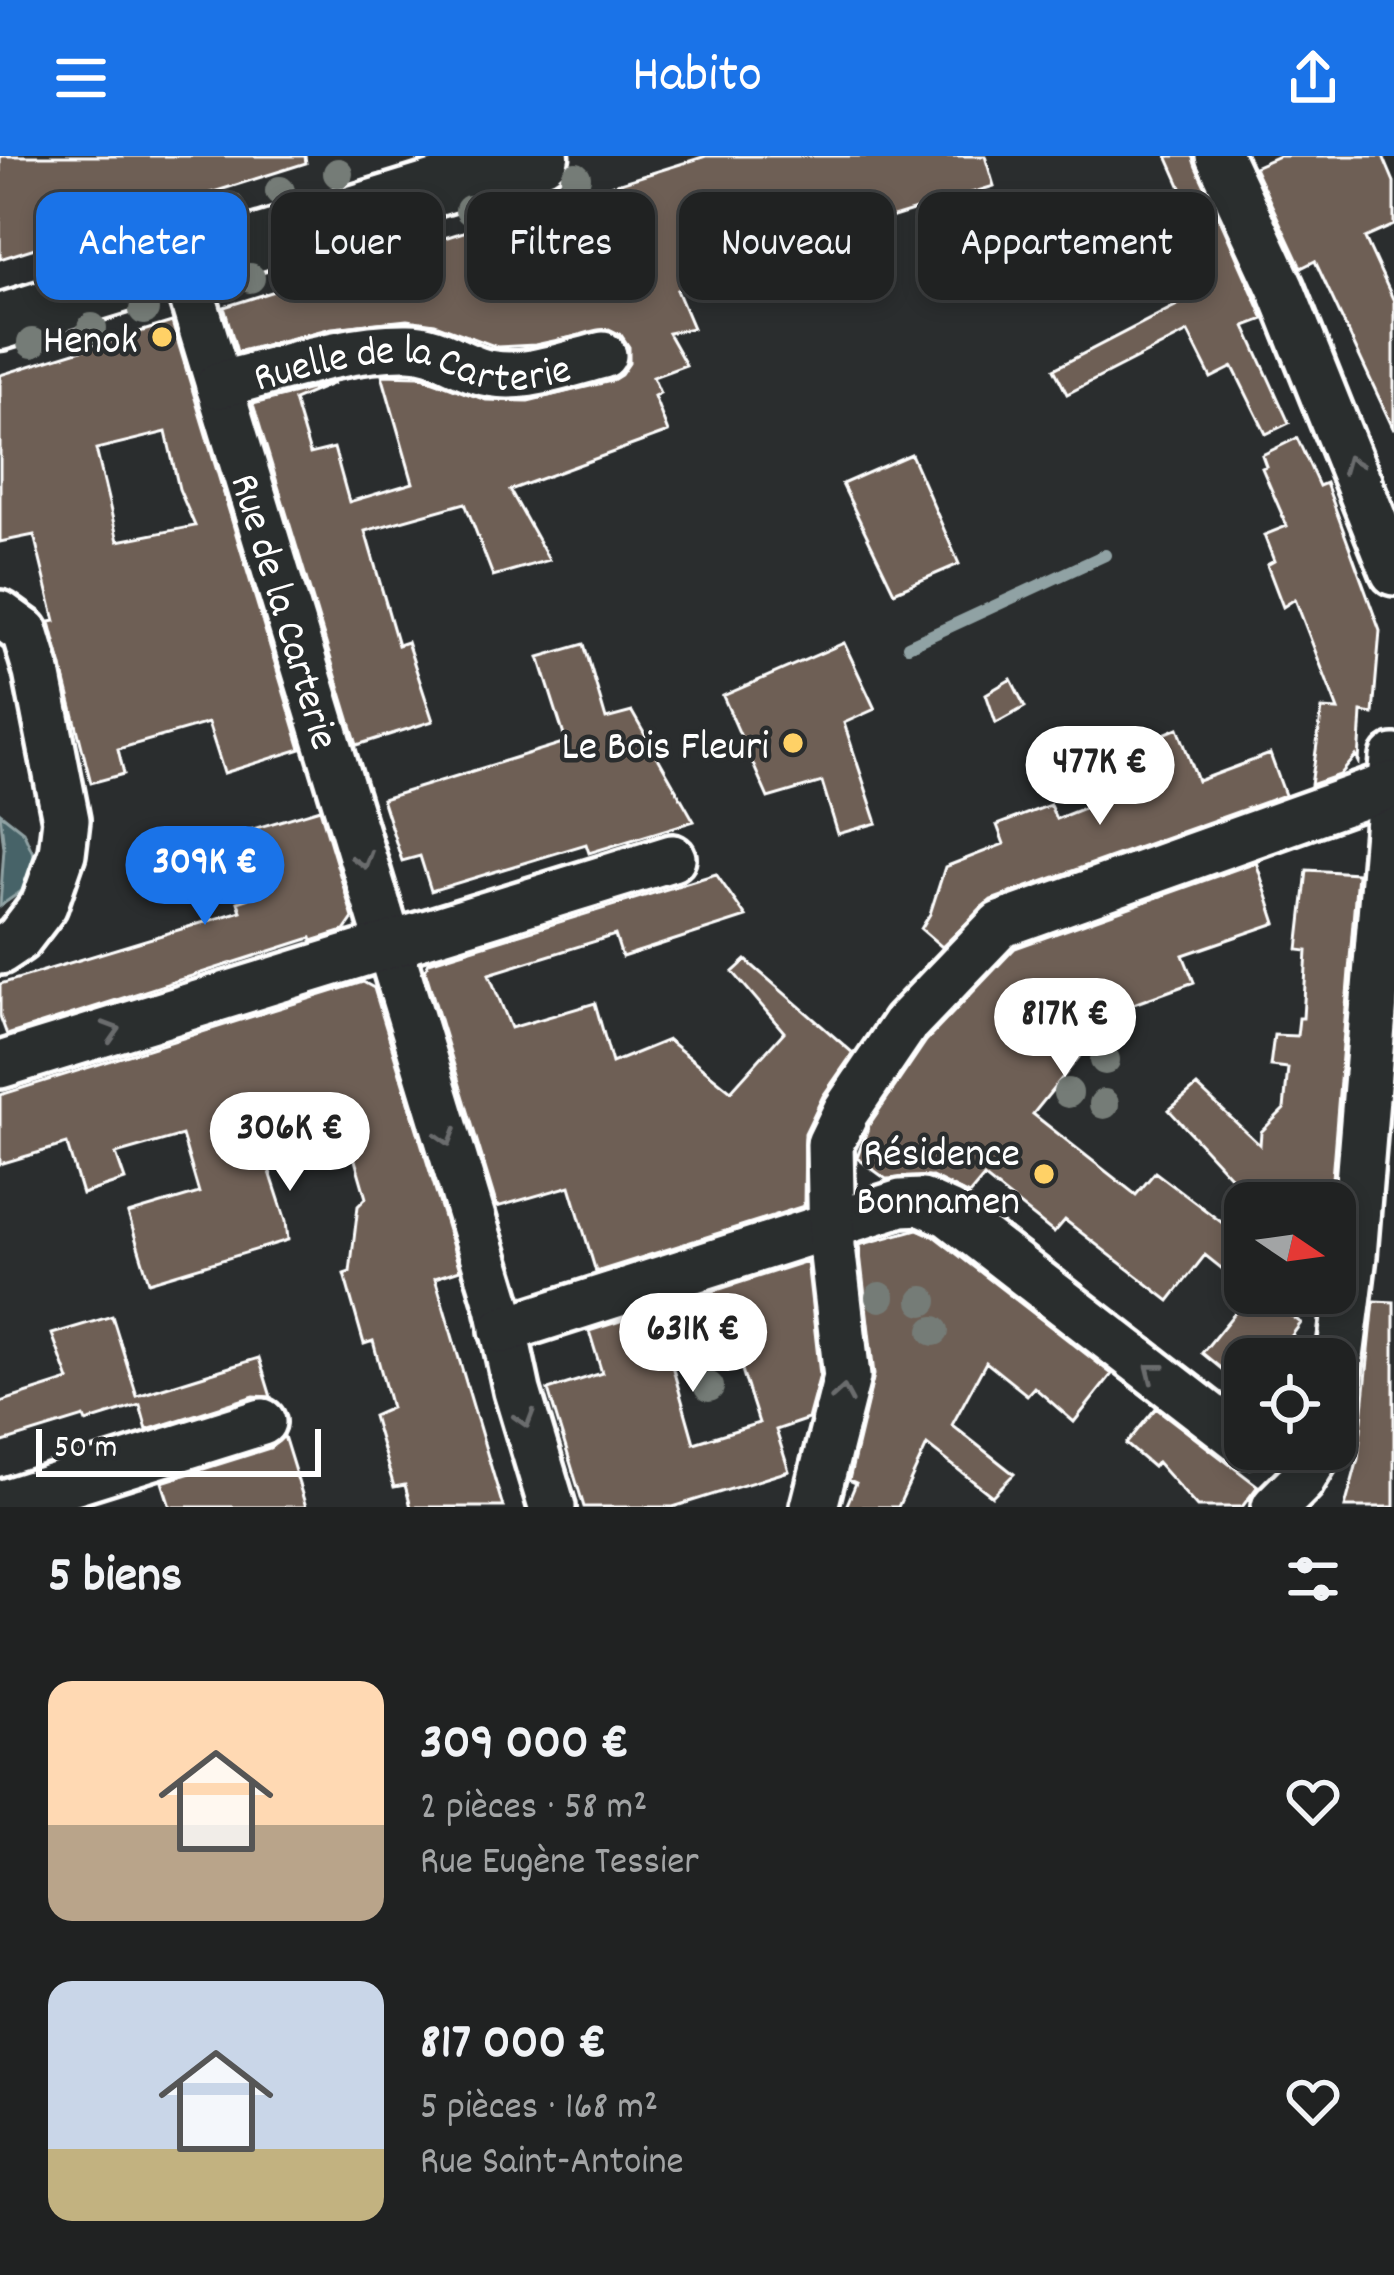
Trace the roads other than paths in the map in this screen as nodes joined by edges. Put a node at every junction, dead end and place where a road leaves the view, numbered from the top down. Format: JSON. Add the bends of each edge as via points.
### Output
{"nodes":[{"id":1,"x":541,"y":156,"type":"edge"},
{"id":2,"x":1220,"y":156,"type":"edge"},
{"id":3,"x":247,"y":246,"type":"edge"},
{"id":4,"x":72,"y":300,"type":"edge"},
{"id":5,"x":193,"y":300,"type":"edge"},
{"id":6,"x":0,"y":322,"type":"edge"},
{"id":7,"x":603,"y":355,"type":"dead end"},
{"id":8,"x":219,"y":385,"type":"junction"},
{"id":9,"x":1394,"y":572,"type":"edge"},
{"id":10,"x":0,"y":614,"type":"edge"},
{"id":11,"x":1393,"y":770,"type":"edge"},
{"id":12,"x":672,"y":858,"type":"dead end"},
{"id":13,"x":388,"y":944,"type":"junction"},
{"id":14,"x":0,"y":950,"type":"edge"},
{"id":15,"x":0,"y":1065,"type":"edge"},
{"id":16,"x":831,"y":1226,"type":"junction"},
{"id":17,"x":503,"y":1330,"type":"junction"},
{"id":18,"x":1342,"y":1338,"type":"edge"},
{"id":19,"x":262,"y":1422,"type":"dead end"},
{"id":20,"x":1224,"y":1427,"type":"edge"},
{"id":21,"x":0,"y":1504,"type":"edge"},
{"id":22,"x":552,"y":1507,"type":"edge"},
{"id":23,"x":814,"y":1507,"type":"edge"}],
"edges":[{"from":1,"to":3,"type":"main road"},
{"from":9,"to":2,"type":"street","one_way":true},
{"from":4,"to":6,"type":"main road"},
{"from":5,"to":8,"type":"street","name":"Rue de la Carterie"},
{"from":7,"to":8,"type":"street","name":"Ruelle de la Carterie","via":[[496,375],[405,346]]},
{"from":8,"to":13,"type":"street","name":"Rue de la Carterie","one_way":true},
{"from":10,"to":14,"type":"street","via":[[25,632],[66,820],[44,905]]},
{"from":11,"to":16,"type":"street","via":[[1000,925],[905,1024],[846,1111],[830,1144]]},
{"from":11,"to":18,"type":"street"},
{"from":12,"to":13,"type":"street"},
{"from":15,"to":13,"type":"street","one_way":true},
{"from":13,"to":17,"type":"street","name":"Rue de la Carterie","one_way":true},
{"from":16,"to":17,"type":"street"},
{"from":20,"to":16,"type":"street","one_way":true,"via":[[937,1207],[905,1202]]},
{"from":23,"to":16,"type":"street","one_way":true,"via":[[847,1377]]},
{"from":17,"to":22,"type":"street","name":"Rue de la Carterie","one_way":true},
{"from":19,"to":21,"type":"street"}]}
